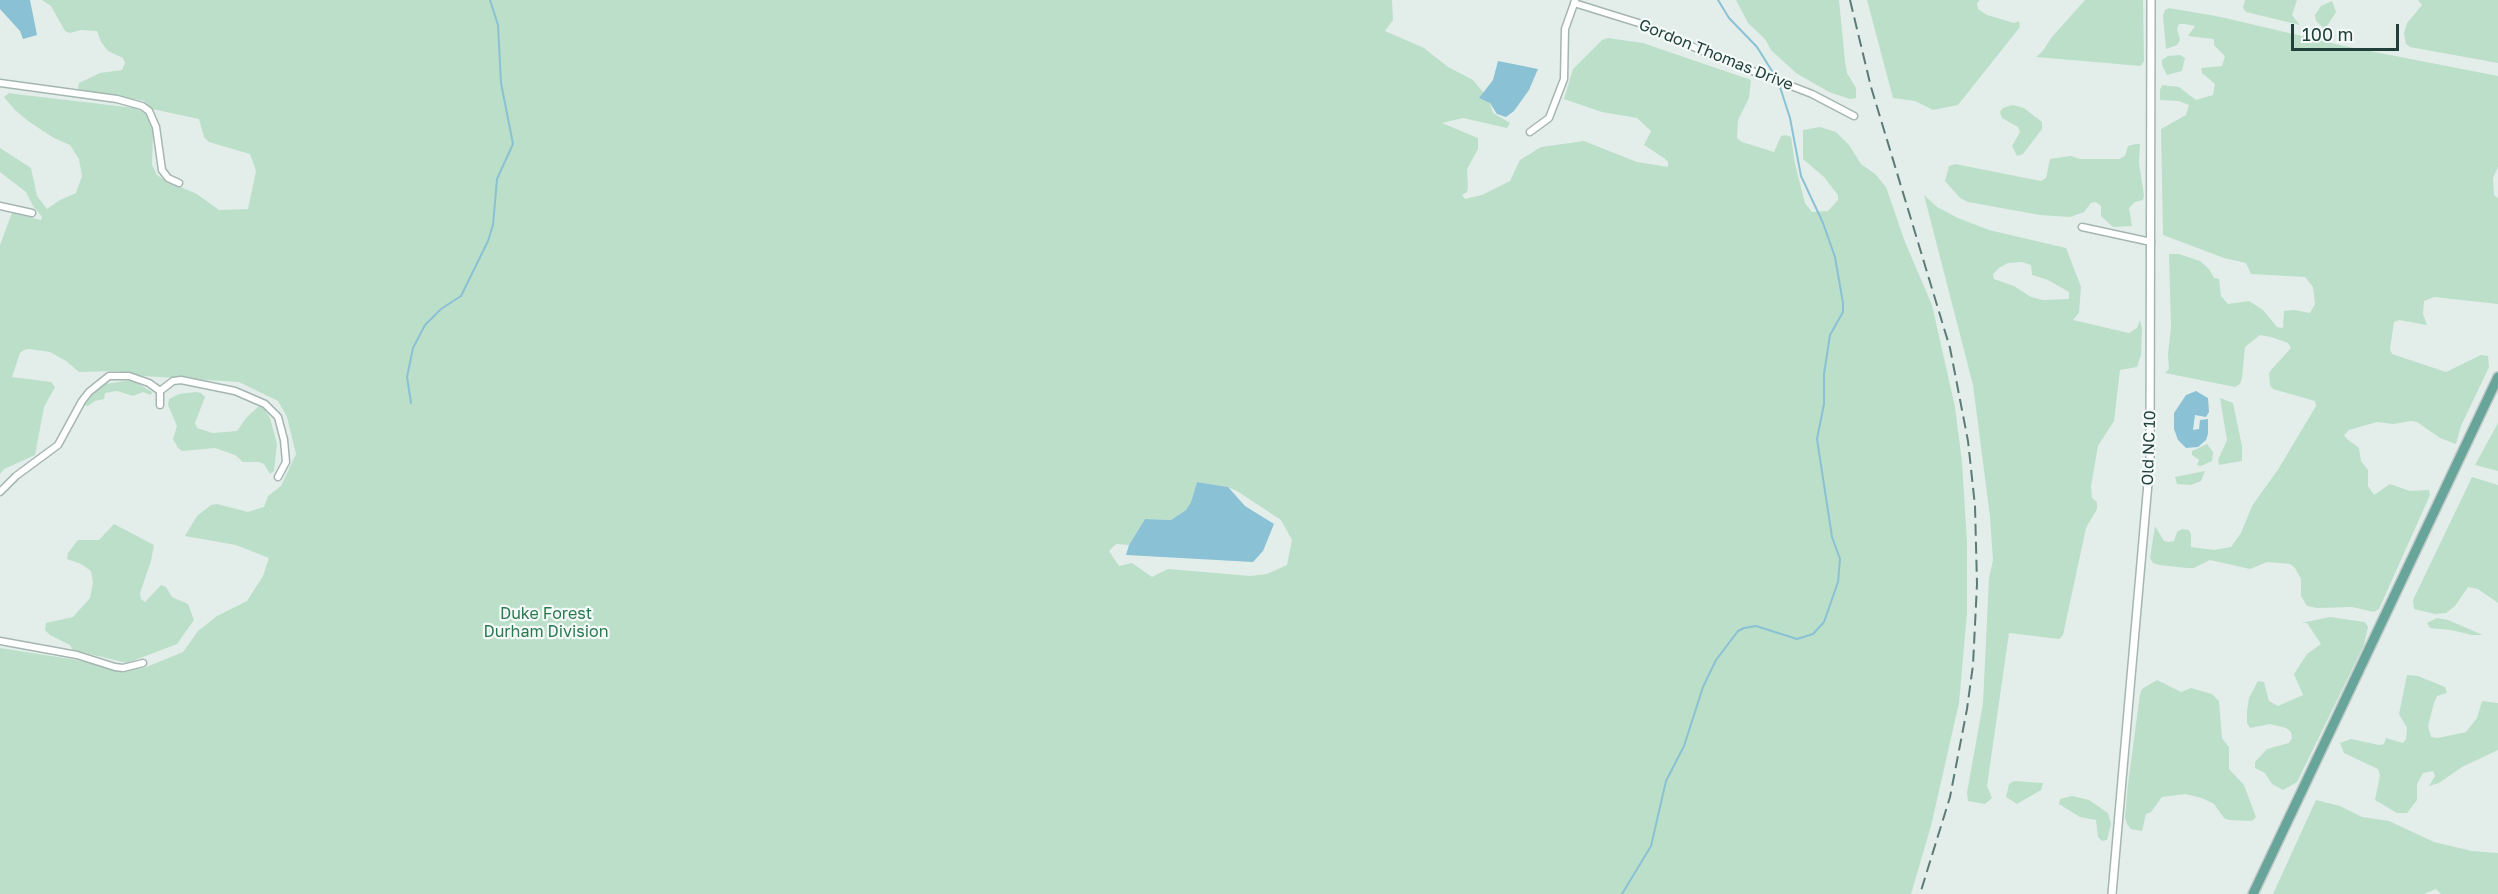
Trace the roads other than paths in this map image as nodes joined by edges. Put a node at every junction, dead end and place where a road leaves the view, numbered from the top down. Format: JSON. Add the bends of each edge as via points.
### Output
{"nodes":[{"id":1,"x":2151,"y":0,"type":"edge"},
{"id":2,"x":1574,"y":2,"type":"edge"},
{"id":3,"x":0,"y":83,"type":"edge"},
{"id":4,"x":1854,"y":116,"type":"dead end"},
{"id":5,"x":1530,"y":132,"type":"dead end"},
{"id":6,"x":179,"y":183,"type":"dead end"},
{"id":7,"x":0,"y":206,"type":"edge"},
{"id":8,"x":32,"y":213,"type":"dead end"},
{"id":9,"x":2082,"y":227,"type":"dead end"},
{"id":10,"x":2151,"y":242,"type":"junction"},
{"id":11,"x":2498,"y":377,"type":"edge"},
{"id":12,"x":160,"y":391,"type":"junction"},
{"id":13,"x":160,"y":405,"type":"dead end"},
{"id":14,"x":278,"y":477,"type":"dead end"},
{"id":15,"x":0,"y":492,"type":"edge"},
{"id":16,"x":0,"y":641,"type":"edge"},
{"id":17,"x":144,"y":663,"type":"dead end"},
{"id":18,"x":2112,"y":894,"type":"edge"},
{"id":19,"x":2253,"y":894,"type":"edge"}],
"edges":[{"from":1,"to":10,"type":"street","name":"Old NC 10"},
{"from":2,"to":4,"type":"street","name":"Gordon Thomas Drive","via":[[1645,25],[1812,93]]},
{"from":2,"to":5,"type":"street","via":[[1565,29],[1564,79],[1550,118]]},
{"from":3,"to":6,"type":"street","via":[[125,100],[142,106],[149,111],[156,127],[162,170]]},
{"from":7,"to":8,"type":"street"},
{"from":9,"to":10,"type":"street"},
{"from":10,"to":18,"type":"street","name":"Old NC 10","via":[[2150,460]]},
{"from":11,"to":19,"type":"main road"},
{"from":12,"to":13,"type":"street"},
{"from":12,"to":14,"type":"street","via":[[173,381],[182,380],[235,391],[265,404],[278,417],[284,440],[286,462]]},
{"from":12,"to":15,"type":"street","via":[[129,376],[110,376],[82,401],[58,445]]},
{"from":16,"to":17,"type":"street","via":[[77,655],[116,667]]}]}
